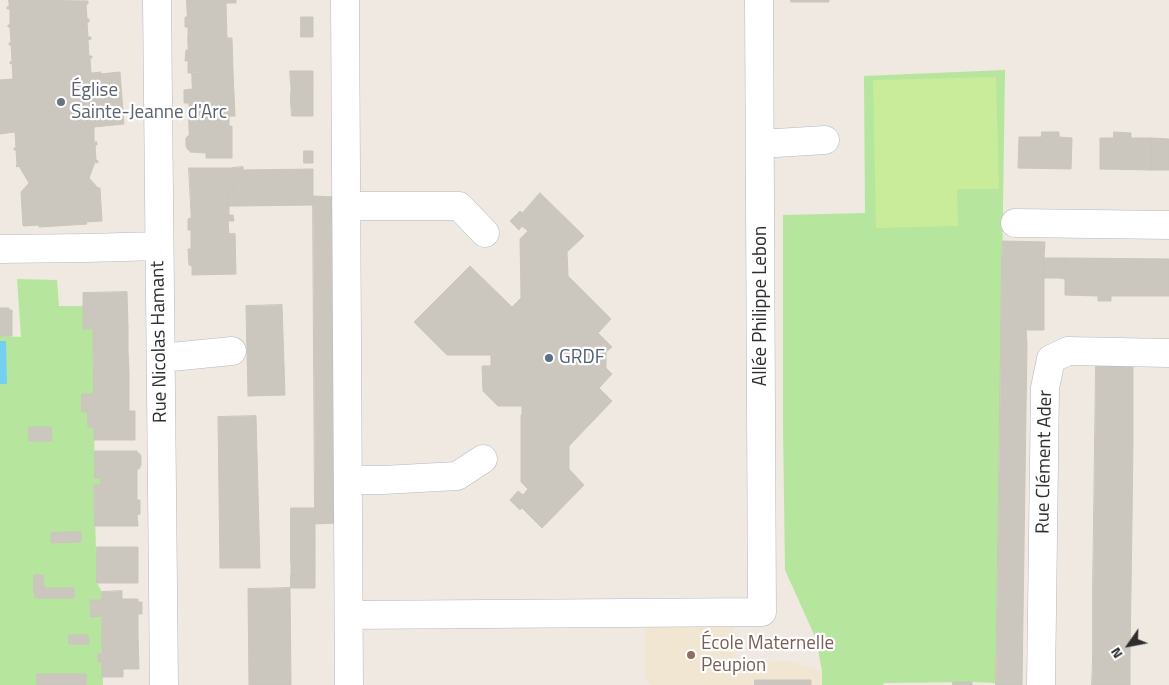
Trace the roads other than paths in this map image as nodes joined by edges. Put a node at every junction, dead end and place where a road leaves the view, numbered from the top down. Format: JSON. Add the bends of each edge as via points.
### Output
{"nodes":[{"id":1,"x":157,"y":0,"type":"edge"},
{"id":2,"x":345,"y":0,"type":"edge"},
{"id":3,"x":759,"y":0,"type":"edge"},
{"id":4,"x":825,"y":140,"type":"dead end"},
{"id":5,"x":760,"y":144,"type":"junction"},
{"id":6,"x":346,"y":206,"type":"junction"},
{"id":7,"x":1015,"y":223,"type":"dead end"},
{"id":8,"x":1169,"y":225,"type":"edge"},
{"id":9,"x":486,"y":233,"type":"dead end"},
{"id":10,"x":159,"y":246,"type":"junction"},
{"id":11,"x":0,"y":249,"type":"edge"},
{"id":12,"x":232,"y":351,"type":"dead end"},
{"id":13,"x":1169,"y":353,"type":"edge"},
{"id":14,"x":161,"y":358,"type":"junction"},
{"id":15,"x":483,"y":459,"type":"dead end"},
{"id":16,"x":348,"y":480,"type":"junction"},
{"id":17,"x":349,"y":615,"type":"junction"},
{"id":18,"x":164,"y":685,"type":"edge"},
{"id":19,"x":349,"y":685,"type":"edge"},
{"id":20,"x":1041,"y":685,"type":"edge"}],
"edges":[{"from":1,"to":10,"type":"street","name":"Rue Nicolas Hamant"},
{"from":2,"to":6,"type":"street"},
{"from":3,"to":5,"type":"street","name":"Allée Philippe Lebon"},
{"from":4,"to":5,"type":"street"},
{"from":5,"to":17,"type":"street","name":"Allée Philippe Lebon","via":[[762,612]]},
{"from":6,"to":9,"type":"street","via":[[460,206]]},
{"from":6,"to":16,"type":"street"},
{"from":7,"to":8,"type":"street"},
{"from":10,"to":11,"type":"street"},
{"from":10,"to":14,"type":"street","name":"Rue Nicolas Hamant"},
{"from":12,"to":14,"type":"street"},
{"from":13,"to":20,"type":"street","name":"Rue Clément Ader","via":[[1068,351],[1051,360],[1045,388]]},
{"from":14,"to":18,"type":"street","name":"Rue Nicolas Hamant"},
{"from":15,"to":16,"type":"street","via":[[457,476]]},
{"from":16,"to":17,"type":"street"},
{"from":17,"to":19,"type":"street"}]}
